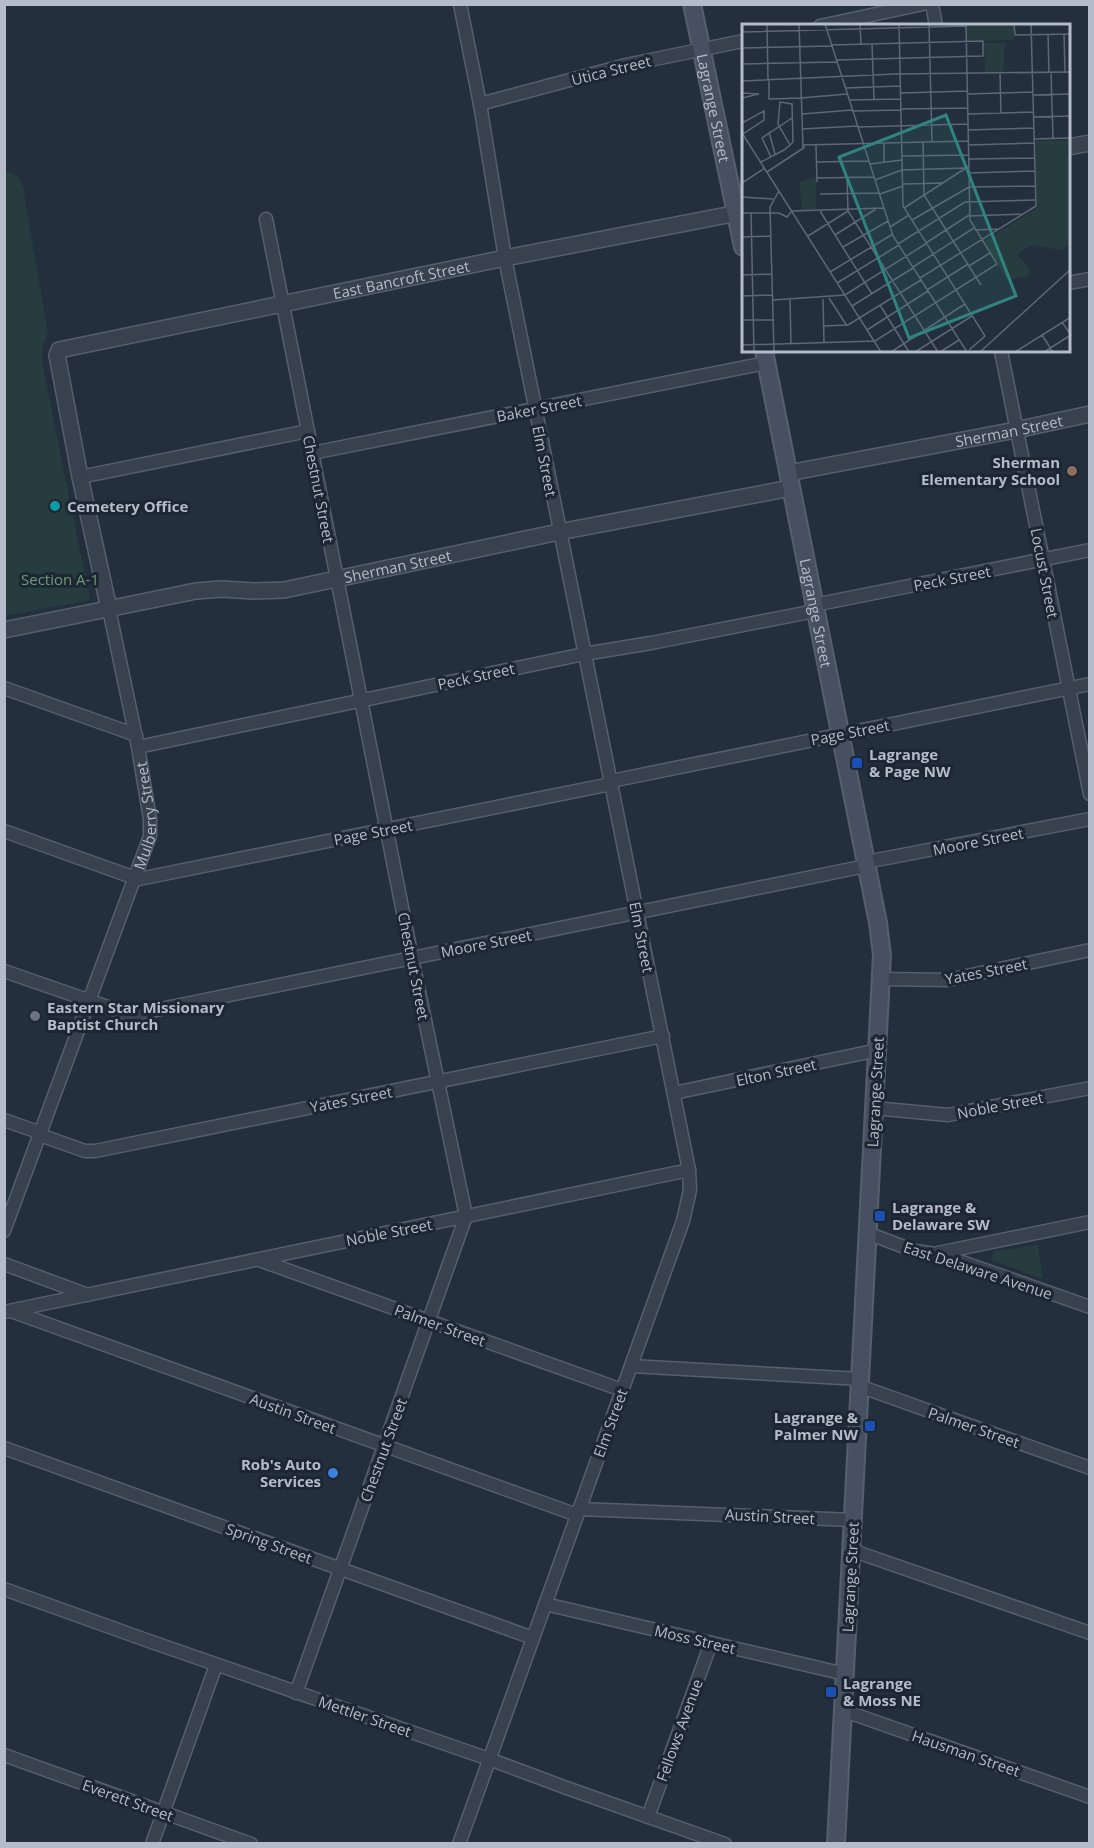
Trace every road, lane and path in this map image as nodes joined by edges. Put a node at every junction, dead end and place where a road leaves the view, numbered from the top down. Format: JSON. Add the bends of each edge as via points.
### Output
{"nodes":[{"id":1,"x":460,"y":4,"type":"edge"},
{"id":2,"x":692,"y":4,"type":"edge"},
{"id":3,"x":923,"y":4,"type":"edge"},
{"id":4,"x":932,"y":4,"type":"edge"},
{"id":5,"x":829,"y":24,"type":"edge"},
{"id":6,"x":936,"y":24,"type":"edge"},
{"id":7,"x":742,"y":41,"type":"edge"},
{"id":8,"x":702,"y":49,"type":"junction"},
{"id":9,"x":480,"y":104,"type":"junction"},
{"id":10,"x":1089,"y":143,"type":"edge"},
{"id":11,"x":1070,"y":147,"type":"edge"},
{"id":12,"x":740,"y":213,"type":"edge"},
{"id":13,"x":266,"y":219,"type":"dead end"},
{"id":14,"x":742,"y":236,"type":"edge"},
{"id":15,"x":505,"y":258,"type":"junction"},
{"id":16,"x":1089,"y":279,"type":"edge"},
{"id":17,"x":1070,"y":283,"type":"edge"},
{"id":18,"x":282,"y":305,"type":"junction"},
{"id":19,"x":59,"y":350,"type":"joint"},
{"id":20,"x":1001,"y":352,"type":"edge"},
{"id":21,"x":765,"y":357,"type":"edge"},
{"id":22,"x":535,"y":408,"type":"junction"},
{"id":23,"x":1089,"y":414,"type":"edge"},
{"id":24,"x":1016,"y":430,"type":"junction"},
{"id":25,"x":308,"y":431,"type":"junction"},
{"id":26,"x":312,"y":453,"type":"junction"},
{"id":27,"x":80,"y":477,"type":"junction"},
{"id":28,"x":790,"y":480,"type":"junction"},
{"id":29,"x":559,"y":532,"type":"junction"},
{"id":30,"x":1089,"y":550,"type":"edge"},
{"id":31,"x":1042,"y":560,"type":"junction"},
{"id":32,"x":337,"y":580,"type":"junction"},
{"id":33,"x":815,"y":608,"type":"junction"},
{"id":34,"x":109,"y":609,"type":"junction"},
{"id":35,"x":4,"y":630,"type":"edge"},
{"id":36,"x":584,"y":654,"type":"junction"},
{"id":37,"x":1089,"y":684,"type":"edge"},
{"id":38,"x":4,"y":688,"type":"edge"},
{"id":39,"x":1068,"y":688,"type":"junction"},
{"id":40,"x":362,"y":700,"type":"junction"},
{"id":41,"x":840,"y":734,"type":"junction"},
{"id":42,"x":137,"y":741,"type":"junction"},
{"id":43,"x":611,"y":783,"type":"junction"},
{"id":44,"x":1089,"y":794,"type":"edge"},
{"id":45,"x":1089,"y":819,"type":"edge"},
{"id":46,"x":387,"y":829,"type":"junction"},
{"id":47,"x":4,"y":831,"type":"edge"},
{"id":48,"x":866,"y":864,"type":"junction"},
{"id":49,"x":135,"y":879,"type":"junction"},
{"id":50,"x":638,"y":912,"type":"junction"},
{"id":51,"x":1089,"y":950,"type":"edge"},
{"id":52,"x":412,"y":958,"type":"junction"},
{"id":53,"x":4,"y":970,"type":"edge"},
{"id":54,"x":881,"y":979,"type":"junction"},
{"id":55,"x":90,"y":1001,"type":"junction"},
{"id":56,"x":663,"y":1036,"type":"junction"},
{"id":57,"x":878,"y":1050,"type":"junction"},
{"id":58,"x":438,"y":1082,"type":"junction"},
{"id":59,"x":1089,"y":1088,"type":"edge"},
{"id":60,"x":674,"y":1093,"type":"junction"},
{"id":61,"x":874,"y":1108,"type":"junction"},
{"id":62,"x":4,"y":1120,"type":"edge"},
{"id":63,"x":41,"y":1134,"type":"junction"},
{"id":64,"x":689,"y":1170,"type":"junction"},
{"id":65,"x":466,"y":1216,"type":"junction"},
{"id":66,"x":1089,"y":1222,"type":"edge"},
{"id":67,"x":4,"y":1231,"type":"edge"},
{"id":68,"x":867,"y":1233,"type":"junction"},
{"id":69,"x":934,"y":1253,"type":"junction"},
{"id":70,"x":257,"y":1259,"type":"junction"},
{"id":71,"x":4,"y":1264,"type":"edge"},
{"id":72,"x":88,"y":1295,"type":"junction"},
{"id":73,"x":1089,"y":1307,"type":"edge"},
{"id":74,"x":7,"y":1311,"type":"edge"},
{"id":75,"x":430,"y":1321,"type":"junction"},
{"id":76,"x":631,"y":1366,"type":"junction"},
{"id":77,"x":860,"y":1383,"type":"junction"},
{"id":78,"x":622,"y":1390,"type":"junction"},
{"id":79,"x":385,"y":1446,"type":"junction"},
{"id":80,"x":4,"y":1448,"type":"edge"},
{"id":81,"x":1089,"y":1468,"type":"edge"},
{"id":82,"x":578,"y":1512,"type":"junction"},
{"id":83,"x":853,"y":1520,"type":"junction"},
{"id":84,"x":851,"y":1550,"type":"junction"},
{"id":85,"x":341,"y":1569,"type":"junction"},
{"id":86,"x":4,"y":1588,"type":"edge"},
{"id":87,"x":545,"y":1604,"type":"junction"},
{"id":88,"x":1089,"y":1634,"type":"edge"},
{"id":89,"x":533,"y":1638,"type":"junction"},
{"id":90,"x":711,"y":1643,"type":"junction"},
{"id":91,"x":216,"y":1665,"type":"junction"},
{"id":92,"x":845,"y":1674,"type":"junction"},
{"id":93,"x":296,"y":1693,"type":"junction"},
{"id":94,"x":842,"y":1710,"type":"junction"},
{"id":95,"x":4,"y":1755,"type":"edge"},
{"id":96,"x":489,"y":1759,"type":"junction"},
{"id":97,"x":1089,"y":1797,"type":"edge"},
{"id":98,"x":164,"y":1812,"type":"junction"},
{"id":99,"x":648,"y":1816,"type":"junction"},
{"id":100,"x":152,"y":1844,"type":"edge"},
{"id":101,"x":251,"y":1844,"type":"edge"},
{"id":102,"x":459,"y":1844,"type":"edge"},
{"id":103,"x":725,"y":1844,"type":"edge"},
{"id":104,"x":836,"y":1844,"type":"edge"}],
"edges":[{"from":1,"to":9,"type":"street","name":"Elm Street"},
{"from":2,"to":8,"type":"main road","name":"Lagrange Street"},
{"from":3,"to":5,"type":"street"},
{"from":4,"to":6,"type":"street"},
{"from":7,"to":8,"type":"street","name":"Utica Street"},
{"from":8,"to":9,"type":"street","name":"Utica Street"},
{"from":8,"to":12,"type":"main road","name":"Lagrange Street"},
{"from":9,"to":15,"type":"street","name":"Elm Street"},
{"from":10,"to":11,"type":"street"},
{"from":12,"to":14,"type":"main road","name":"Lagrange Street"},
{"from":12,"to":15,"type":"street","name":"East Bancroft Street"},
{"from":13,"to":18,"type":"street","name":"Chestnut Street"},
{"from":15,"to":18,"type":"street","name":"East Bancroft Street"},
{"from":15,"to":22,"type":"street","name":"Elm Street"},
{"from":16,"to":17,"type":"street"},
{"from":18,"to":19,"type":"street","name":"East Bancroft Street"},
{"from":18,"to":25,"type":"street","name":"Chestnut Street"},
{"from":19,"to":27,"type":"street","name":"Mulberry Street"},
{"from":20,"to":24,"type":"street","name":"Locust Street"},
{"from":21,"to":22,"type":"street","name":"Baker Street"},
{"from":21,"to":28,"type":"main road","name":"Lagrange Street"},
{"from":22,"to":26,"type":"street","name":"Baker Street"},
{"from":22,"to":29,"type":"street","name":"Elm Street"},
{"from":23,"to":24,"type":"street","name":"Sherman Street"},
{"from":24,"to":28,"type":"street","name":"Sherman Street"},
{"from":24,"to":31,"type":"street","name":"Locust Street"},
{"from":25,"to":26,"type":"street","name":"Chestnut Street"},
{"from":25,"to":27,"type":"street"},
{"from":26,"to":32,"type":"street","name":"Chestnut Street"},
{"from":27,"to":34,"type":"street","name":"Mulberry Street"},
{"from":28,"to":29,"type":"street","name":"Sherman Street"},
{"from":28,"to":33,"type":"main road","name":"Lagrange Street"},
{"from":29,"to":32,"type":"street","name":"Sherman Street"},
{"from":29,"to":36,"type":"street","name":"Elm Street"},
{"from":30,"to":31,"type":"street","name":"Peck Street"},
{"from":31,"to":33,"type":"street","name":"Peck Street"},
{"from":31,"to":39,"type":"street","name":"Locust Street"},
{"from":32,"to":34,"type":"street","name":"Sherman Street","via":[[284,590],[196,591]]},
{"from":32,"to":40,"type":"street","name":"Chestnut Street"},
{"from":33,"to":36,"type":"street","name":"Peck Street"},
{"from":33,"to":41,"type":"main road","name":"Lagrange Street"},
{"from":34,"to":35,"type":"street","name":"Sherman Street"},
{"from":34,"to":42,"type":"street","name":"Mulberry Street"},
{"from":36,"to":40,"type":"street","name":"Peck Street"},
{"from":36,"to":43,"type":"street","name":"Elm Street"},
{"from":37,"to":39,"type":"street","name":"Page Street"},
{"from":38,"to":42,"type":"street"},
{"from":39,"to":41,"type":"street","name":"Page Street"},
{"from":39,"to":44,"type":"street","name":"Locust Street"},
{"from":40,"to":42,"type":"street","name":"Peck Street"},
{"from":40,"to":46,"type":"street","name":"Chestnut Street"},
{"from":41,"to":43,"type":"street","name":"Page Street"},
{"from":41,"to":48,"type":"main road","name":"Lagrange Street"},
{"from":42,"to":49,"type":"street","name":"Mulberry Street","via":[[151,826]]},
{"from":43,"to":46,"type":"street","name":"Page Street"},
{"from":43,"to":50,"type":"street","name":"Elm Street"},
{"from":45,"to":48,"type":"street","name":"Moore Street"},
{"from":46,"to":49,"type":"street","name":"Page Street"},
{"from":46,"to":52,"type":"street","name":"Chestnut Street"},
{"from":47,"to":49,"type":"street"},
{"from":48,"to":50,"type":"street","name":"Moore Street"},
{"from":48,"to":54,"type":"main road","name":"Lagrange Street","via":[[880,933]]},
{"from":49,"to":55,"type":"street","name":"Mulberry Street"},
{"from":50,"to":52,"type":"street","name":"Moore Street"},
{"from":50,"to":56,"type":"street","name":"Elm Street"},
{"from":51,"to":54,"type":"street","name":"Yates Street","via":[[948,980]]},
{"from":52,"to":55,"type":"street","name":"Moore Street","via":[[131,1015]]},
{"from":52,"to":58,"type":"street","name":"Chestnut Street"},
{"from":53,"to":55,"type":"street","name":"Moore Street"},
{"from":54,"to":57,"type":"main road","name":"Lagrange Street"},
{"from":55,"to":63,"type":"street","name":"Mulberry Street"},
{"from":56,"to":58,"type":"street","name":"Yates Street"},
{"from":56,"to":60,"type":"street","name":"Elm Street"},
{"from":57,"to":60,"type":"street","name":"Elton Street"},
{"from":57,"to":61,"type":"main road","name":"Lagrange Street"},
{"from":58,"to":63,"type":"street","name":"Yates Street","via":[[95,1151],[85,1151]]},
{"from":58,"to":65,"type":"street","name":"Chestnut Street"},
{"from":59,"to":61,"type":"street","name":"Noble Street","via":[[948,1115]]},
{"from":60,"to":64,"type":"street","name":"Elm Street"},
{"from":61,"to":68,"type":"main road","name":"Lagrange Street"},
{"from":62,"to":63,"type":"street","name":"Yates Street"},
{"from":63,"to":67,"type":"street","name":"Mulberry Street"},
{"from":64,"to":65,"type":"street","name":"Noble Street"},
{"from":64,"to":76,"type":"street","name":"Elm Street","via":[[690,1190],[683,1221]]},
{"from":65,"to":70,"type":"street","name":"Noble Street"},
{"from":65,"to":75,"type":"street","name":"Chestnut Street"},
{"from":66,"to":69,"type":"street"},
{"from":68,"to":69,"type":"street","name":"East Delaware Avenue","via":[[915,1251]]},
{"from":68,"to":77,"type":"main road","name":"Lagrange Street"},
{"from":69,"to":73,"type":"street","name":"East Delaware Avenue"},
{"from":70,"to":72,"type":"street","name":"Noble Street"},
{"from":70,"to":75,"type":"street","name":"Palmer Street"},
{"from":71,"to":72,"type":"street"},
{"from":72,"to":74,"type":"street","name":"Noble Street"},
{"from":74,"to":79,"type":"street","name":"Austin Street"},
{"from":75,"to":78,"type":"street","name":"Palmer Street"},
{"from":75,"to":79,"type":"street","name":"Chestnut Street"},
{"from":76,"to":77,"type":"street","name":"Palmer Street"},
{"from":76,"to":78,"type":"street","name":"Elm Street"},
{"from":77,"to":81,"type":"street","name":"Palmer Street"},
{"from":77,"to":83,"type":"main road","name":"Lagrange Street"},
{"from":78,"to":82,"type":"street","name":"Elm Street"},
{"from":79,"to":82,"type":"street","name":"Austin Street"},
{"from":79,"to":85,"type":"street","name":"Chestnut Street"},
{"from":80,"to":85,"type":"street","name":"Spring Street"},
{"from":82,"to":83,"type":"street","name":"Austin Street"},
{"from":82,"to":87,"type":"street","name":"Elm Street"},
{"from":83,"to":84,"type":"main road","name":"Lagrange Street"},
{"from":84,"to":88,"type":"street"},
{"from":84,"to":92,"type":"main road","name":"Lagrange Street"},
{"from":85,"to":89,"type":"street","name":"Spring Street"},
{"from":85,"to":93,"type":"street","name":"Chestnut Street"},
{"from":86,"to":91,"type":"street","name":"Mettler Street"},
{"from":87,"to":89,"type":"street","name":"Elm Street"},
{"from":87,"to":90,"type":"street","name":"Moss Street"},
{"from":89,"to":96,"type":"street","name":"Elm Street"},
{"from":90,"to":92,"type":"street","name":"Moss Street"},
{"from":90,"to":99,"type":"street","name":"Fellows Avenue"},
{"from":91,"to":93,"type":"street","name":"Mettler Street"},
{"from":91,"to":98,"type":"street"},
{"from":92,"to":94,"type":"main road","name":"Lagrange Street"},
{"from":93,"to":96,"type":"street","name":"Mettler Street"},
{"from":94,"to":97,"type":"street","name":"Hausman Street"},
{"from":94,"to":104,"type":"main road","name":"Lagrange Street"},
{"from":95,"to":98,"type":"street","name":"Everett Street"},
{"from":96,"to":99,"type":"street","name":"Mettler Street"},
{"from":96,"to":102,"type":"street","name":"Elm Street"},
{"from":98,"to":100,"type":"street"},
{"from":98,"to":101,"type":"street","name":"Everett Street"},
{"from":99,"to":103,"type":"street","name":"Mettler Street"}]}
